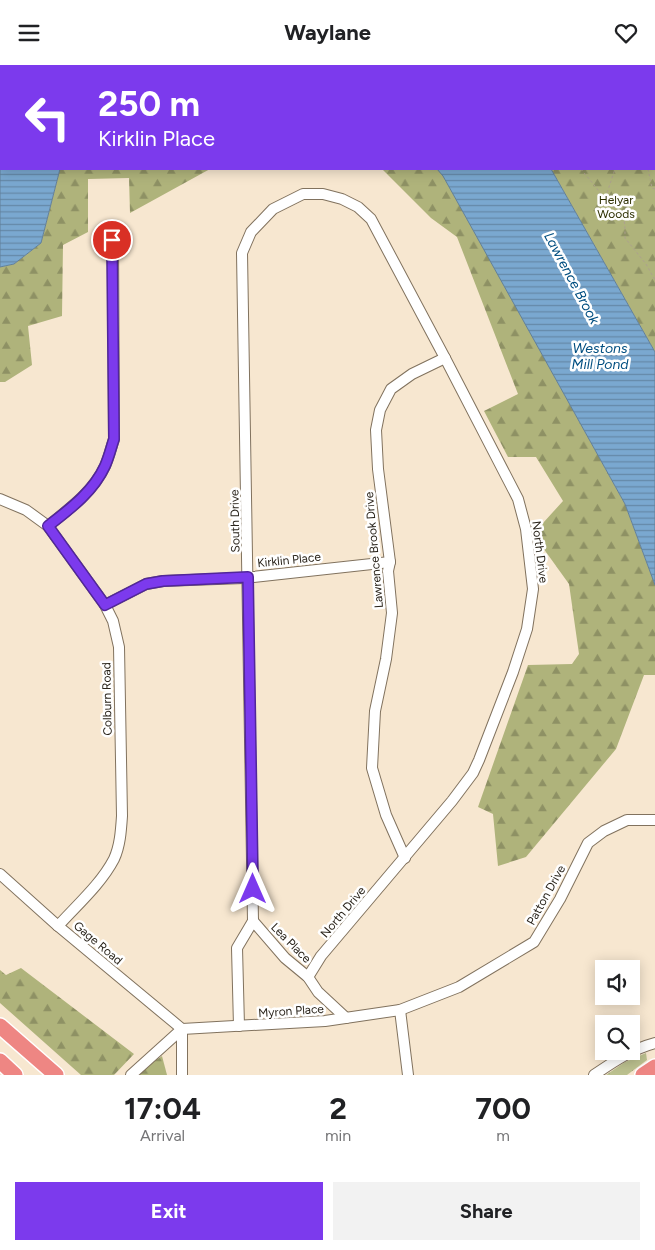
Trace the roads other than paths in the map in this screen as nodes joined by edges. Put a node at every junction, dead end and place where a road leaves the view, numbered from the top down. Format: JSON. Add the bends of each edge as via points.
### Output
{"nodes":[{"id":1,"x":290,"y":201,"type":"joint"},
{"id":2,"x":112,"y":240,"type":"dead end"},
{"id":3,"x":446,"y":357,"type":"junction"},
{"id":4,"x":0,"y":499,"type":"edge"},
{"id":5,"x":48,"y":526,"type":"junction"},
{"id":6,"x":390,"y":561,"type":"junction"},
{"id":7,"x":248,"y":577,"type":"junction"},
{"id":8,"x":105,"y":605,"type":"junction"},
{"id":9,"x":655,"y":820,"type":"edge"},
{"id":10,"x":405,"y":858,"type":"junction"},
{"id":11,"x":0,"y":874,"type":"edge"},
{"id":12,"x":253,"y":921,"type":"junction"},
{"id":13,"x":58,"y":926,"type":"junction"},
{"id":14,"x":308,"y":977,"type":"junction"},
{"id":15,"x":400,"y":1010,"type":"junction"},
{"id":16,"x":346,"y":1018,"type":"junction"},
{"id":17,"x":0,"y":1026,"type":"edge"},
{"id":18,"x":239,"y":1027,"type":"junction"},
{"id":19,"x":182,"y":1029,"type":"junction"},
{"id":20,"x":655,"y":1043,"type":"edge"},
{"id":21,"x":0,"y":1061,"type":"edge"},
{"id":22,"x":655,"y":1067,"type":"edge"},
{"id":23,"x":15,"y":1075,"type":"edge"},
{"id":24,"x":56,"y":1075,"type":"edge"},
{"id":25,"x":131,"y":1075,"type":"edge"},
{"id":26,"x":182,"y":1075,"type":"edge"},
{"id":27,"x":408,"y":1075,"type":"edge"},
{"id":28,"x":594,"y":1075,"type":"edge"},
{"id":29,"x":643,"y":1075,"type":"edge"}],
"edges":[{"from":1,"to":3,"type":"street","name":"North Drive","via":[[303,194],[323,194],[358,207],[371,219]]},
{"from":1,"to":7,"type":"street","name":"South Drive","via":[[273,209],[251,232],[242,253]]},
{"from":2,"to":5,"type":"street","via":[[114,439],[100,476],[82,499]]},
{"from":3,"to":6,"type":"street","name":"Lawrence Brook Drive","via":[[391,389],[380,410],[376,430],[378,469]]},
{"from":3,"to":10,"type":"street","name":"North Drive","via":[[518,499],[526,529],[532,589],[527,629],[473,773]]},
{"from":4,"to":5,"type":"street","name":"Colburn Road","via":[[26,510]]},
{"from":5,"to":8,"type":"street","name":"Colburn Road"},
{"from":6,"to":7,"type":"street","name":"Kirklin Place"},
{"from":6,"to":10,"type":"street","name":"Lawrence Brook Drive","via":[[392,613],[375,711],[372,768],[386,815]]},
{"from":7,"to":8,"type":"street","name":"Kirklin Place","via":[[146,584]]},
{"from":7,"to":12,"type":"street","name":"South Drive"},
{"from":8,"to":13,"type":"street","name":"Colburn Road","via":[[113,621],[118,647],[120,841],[103,875]]},
{"from":9,"to":15,"type":"street","name":"Patton Drive","via":[[627,820],[588,843],[534,942],[460,987]]},
{"from":10,"to":14,"type":"street","name":"North Drive","via":[[321,957]]},
{"from":11,"to":13,"type":"street","name":"Gage Road"},
{"from":12,"to":14,"type":"street","name":"Lea Place","via":[[285,958]]},
{"from":12,"to":18,"type":"street","name":"Lea Place","via":[[237,948]]},
{"from":13,"to":19,"type":"street","name":"Gage Road"},
{"from":14,"to":16,"type":"street","name":"Lea Place","via":[[318,992]]},
{"from":15,"to":16,"type":"street","name":"Myron Place"},
{"from":15,"to":27,"type":"street"},
{"from":16,"to":18,"type":"street","name":"Myron Place"},
{"from":17,"to":24,"type":"highway"},
{"from":18,"to":19,"type":"street","name":"Myron Place"},
{"from":19,"to":25,"type":"street"},
{"from":19,"to":26,"type":"street"},
{"from":20,"to":28,"type":"street","via":[[636,1049]]},
{"from":21,"to":23,"type":"highway"},
{"from":22,"to":29,"type":"highway"}]}
